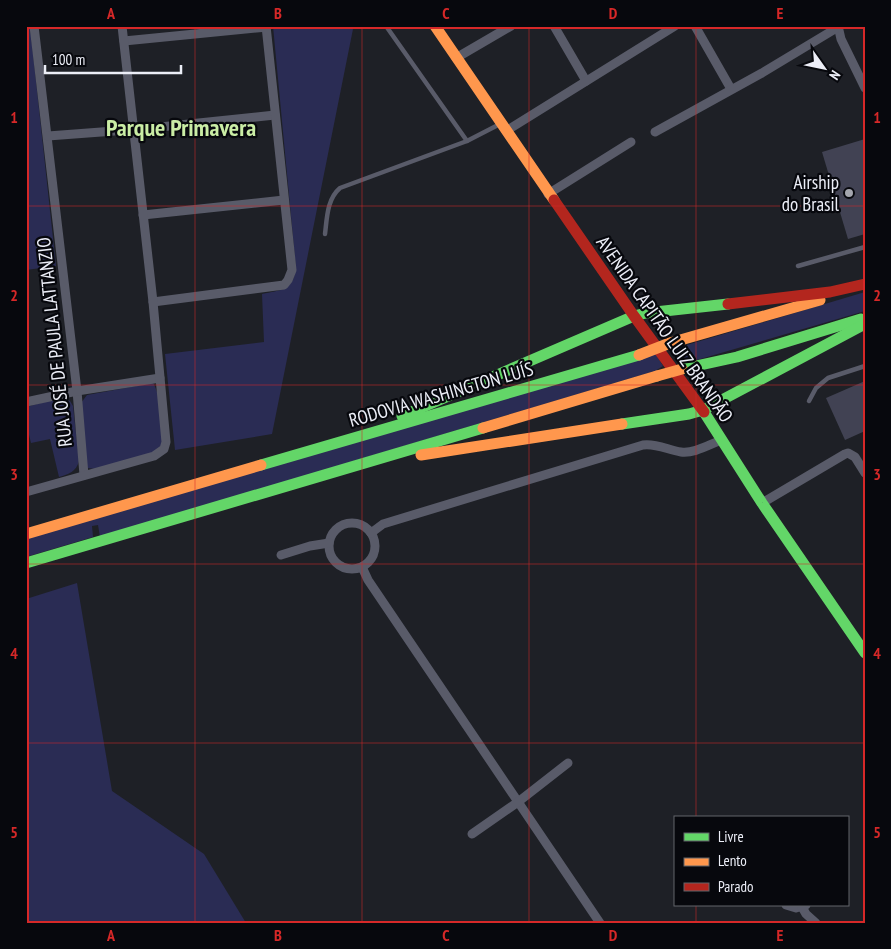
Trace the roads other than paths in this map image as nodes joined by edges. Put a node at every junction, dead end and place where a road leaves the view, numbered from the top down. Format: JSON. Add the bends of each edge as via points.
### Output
{"nodes":[{"id":1,"x":34,"y":26,"type":"edge"},
{"id":2,"x":122,"y":26,"type":"edge"},
{"id":3,"x":386,"y":26,"type":"edge"},
{"id":4,"x":435,"y":26,"type":"edge"},
{"id":5,"x":511,"y":26,"type":"edge"},
{"id":6,"x":554,"y":26,"type":"edge"},
{"id":7,"x":675,"y":26,"type":"edge"},
{"id":8,"x":696,"y":26,"type":"edge"},
{"id":9,"x":839,"y":26,"type":"edge"},
{"id":10,"x":266,"y":27,"type":"edge"},
{"id":11,"x":124,"y":41,"type":"junction"},
{"id":12,"x":456,"y":58,"type":"junction"},
{"id":13,"x":586,"y":81,"type":"junction"},
{"id":14,"x":865,"y":88,"type":"edge"},
{"id":15,"x":731,"y":89,"type":"junction"},
{"id":16,"x":275,"y":114,"type":"junction"},
{"id":17,"x":504,"y":127,"type":"junction"},
{"id":18,"x":134,"y":130,"type":"junction"},
{"id":19,"x":655,"y":132,"type":"dead end"},
{"id":20,"x":48,"y":136,"type":"junction"},
{"id":21,"x":467,"y":141,"type":"junction"},
{"id":22,"x":631,"y":142,"type":"dead end"},
{"id":23,"x":548,"y":194,"type":"junction"},
{"id":24,"x":284,"y":200,"type":"junction"},
{"id":25,"x":144,"y":215,"type":"junction"},
{"id":26,"x":325,"y":234,"type":"dead end"},
{"id":27,"x":865,"y":247,"type":"edge"},
{"id":28,"x":798,"y":266,"type":"dead end"},
{"id":29,"x":865,"y":285,"type":"edge"},
{"id":30,"x":153,"y":302,"type":"junction"},
{"id":31,"x":634,"y":316,"type":"junction"},
{"id":32,"x":865,"y":318,"type":"edge"},
{"id":33,"x":865,"y":324,"type":"edge"},
{"id":34,"x":865,"y":366,"type":"edge"},
{"id":35,"x":160,"y":378,"type":"junction"},
{"id":36,"x":77,"y":391,"type":"junction"},
{"id":37,"x":809,"y":401,"type":"dead end"},
{"id":38,"x":26,"y":402,"type":"edge"},
{"id":39,"x":703,"y":410,"type":"junction"},
{"id":40,"x":349,"y":440,"type":"junction"},
{"id":41,"x":722,"y":440,"type":"junction"},
{"id":42,"x":382,"y":460,"type":"junction"},
{"id":43,"x":865,"y":473,"type":"edge"},
{"id":44,"x":84,"y":475,"type":"junction"},
{"id":45,"x":26,"y":492,"type":"edge"},
{"id":46,"x":762,"y":503,"type":"junction"},
{"id":47,"x":26,"y":534,"type":"edge"},
{"id":48,"x":371,"y":534,"type":"junction"},
{"id":49,"x":329,"y":543,"type":"junction"},
{"id":50,"x":281,"y":555,"type":"dead end"},
{"id":51,"x":26,"y":564,"type":"edge"},
{"id":52,"x":362,"y":567,"type":"junction"},
{"id":53,"x":865,"y":653,"type":"edge"},
{"id":54,"x":568,"y":763,"type":"dead end"},
{"id":55,"x":518,"y":802,"type":"junction"},
{"id":56,"x":472,"y":834,"type":"dead end"},
{"id":57,"x":789,"y":906,"type":"edge"},
{"id":58,"x":804,"y":906,"type":"edge"},
{"id":59,"x":600,"y":923,"type":"edge"},
{"id":60,"x":816,"y":923,"type":"edge"}],
"edges":[{"from":1,"to":20,"type":"street","name":"RUA JOSÉ DE PAULA LATTANZIO"},
{"from":2,"to":11,"type":"street"},
{"from":3,"to":21,"type":"lane"},
{"from":4,"to":12,"type":"main road","name":"AVENIDA CAPITÃO LUIZ BRANDÃO"},
{"from":5,"to":12,"type":"street"},
{"from":6,"to":13,"type":"street"},
{"from":7,"to":13,"type":"street"},
{"from":8,"to":15,"type":"street"},
{"from":9,"to":14,"type":"street","via":[[841,40]]},
{"from":9,"to":15,"type":"street"},
{"from":10,"to":11,"type":"street"},
{"from":10,"to":16,"type":"street"},
{"from":11,"to":18,"type":"street"},
{"from":12,"to":17,"type":"main road","name":"AVENIDA CAPITÃO LUIZ BRANDÃO"},
{"from":13,"to":17,"type":"street"},
{"from":15,"to":19,"type":"street"},
{"from":16,"to":18,"type":"street"},
{"from":16,"to":24,"type":"street"},
{"from":17,"to":21,"type":"lane"},
{"from":17,"to":23,"type":"main road","name":"AVENIDA CAPITÃO LUIZ BRANDÃO"},
{"from":18,"to":20,"type":"street"},
{"from":18,"to":25,"type":"street"},
{"from":20,"to":36,"type":"street","name":"RUA JOSÉ DE PAULA LATTANZIO"},
{"from":21,"to":26,"type":"lane","via":[[340,188],[330,200]]},
{"from":22,"to":23,"type":"street"},
{"from":23,"to":31,"type":"main road","name":"AVENIDA CAPITÃO LUIZ BRANDÃO"},
{"from":24,"to":25,"type":"street"},
{"from":24,"to":30,"type":"street","via":[[292,270],[284,284]]},
{"from":25,"to":30,"type":"street"},
{"from":27,"to":28,"type":"lane"},
{"from":29,"to":31,"type":"main road"},
{"from":29,"to":40,"type":"main road","name":"RODOVIA WASHINGTON LUÍS","bridge":true},
{"from":30,"to":35,"type":"street"},
{"from":31,"to":39,"type":"main road","name":"AVENIDA CAPITÃO LUIZ BRANDÃO"},
{"from":31,"to":40,"type":"main road"},
{"from":32,"to":42,"type":"main road","bridge":true,"via":[[737,358],[657,376]]},
{"from":33,"to":39,"type":"main road"},
{"from":34,"to":37,"type":"lane","via":[[828,378],[816,388]]},
{"from":35,"to":36,"type":"street"},
{"from":35,"to":44,"type":"street","via":[[164,449],[154,456]]},
{"from":36,"to":38,"type":"street"},
{"from":36,"to":44,"type":"street","name":"RUA JOSÉ DE PAULA LATTANZIO"},
{"from":39,"to":41,"type":"main road","name":"AVENIDA CAPITÃO LUIZ BRANDÃO"},
{"from":39,"to":42,"type":"main road"},
{"from":40,"to":47,"type":"main road","name":"RODOVIA WASHINGTON LUÍS"},
{"from":41,"to":46,"type":"main road","name":"AVENIDA CAPITÃO LUIZ BRANDÃO"},
{"from":41,"to":48,"type":"street","via":[[691,452],[642,445],[383,524]]},
{"from":42,"to":51,"type":"main road"},
{"from":43,"to":46,"type":"street","via":[[855,457],[848,453]]},
{"from":44,"to":45,"type":"street"},
{"from":46,"to":53,"type":"main road","name":"AVENIDA CAPITÃO LUIZ BRANDÃO"},
{"from":48,"to":49,"type":"street","via":[[363,526],[347,524],[337,528]]},
{"from":48,"to":52,"type":"street","via":[[375,550],[371,560]]},
{"from":49,"to":50,"type":"street"},
{"from":49,"to":52,"type":"street","via":[[330,554],[336,563],[351,569]]},
{"from":52,"to":55,"type":"street"},
{"from":54,"to":55,"type":"street"},
{"from":55,"to":56,"type":"street"},
{"from":55,"to":59,"type":"street"},
{"from":57,"to":58,"type":"street"},
{"from":58,"to":60,"type":"street","via":[[806,914]]}]}
